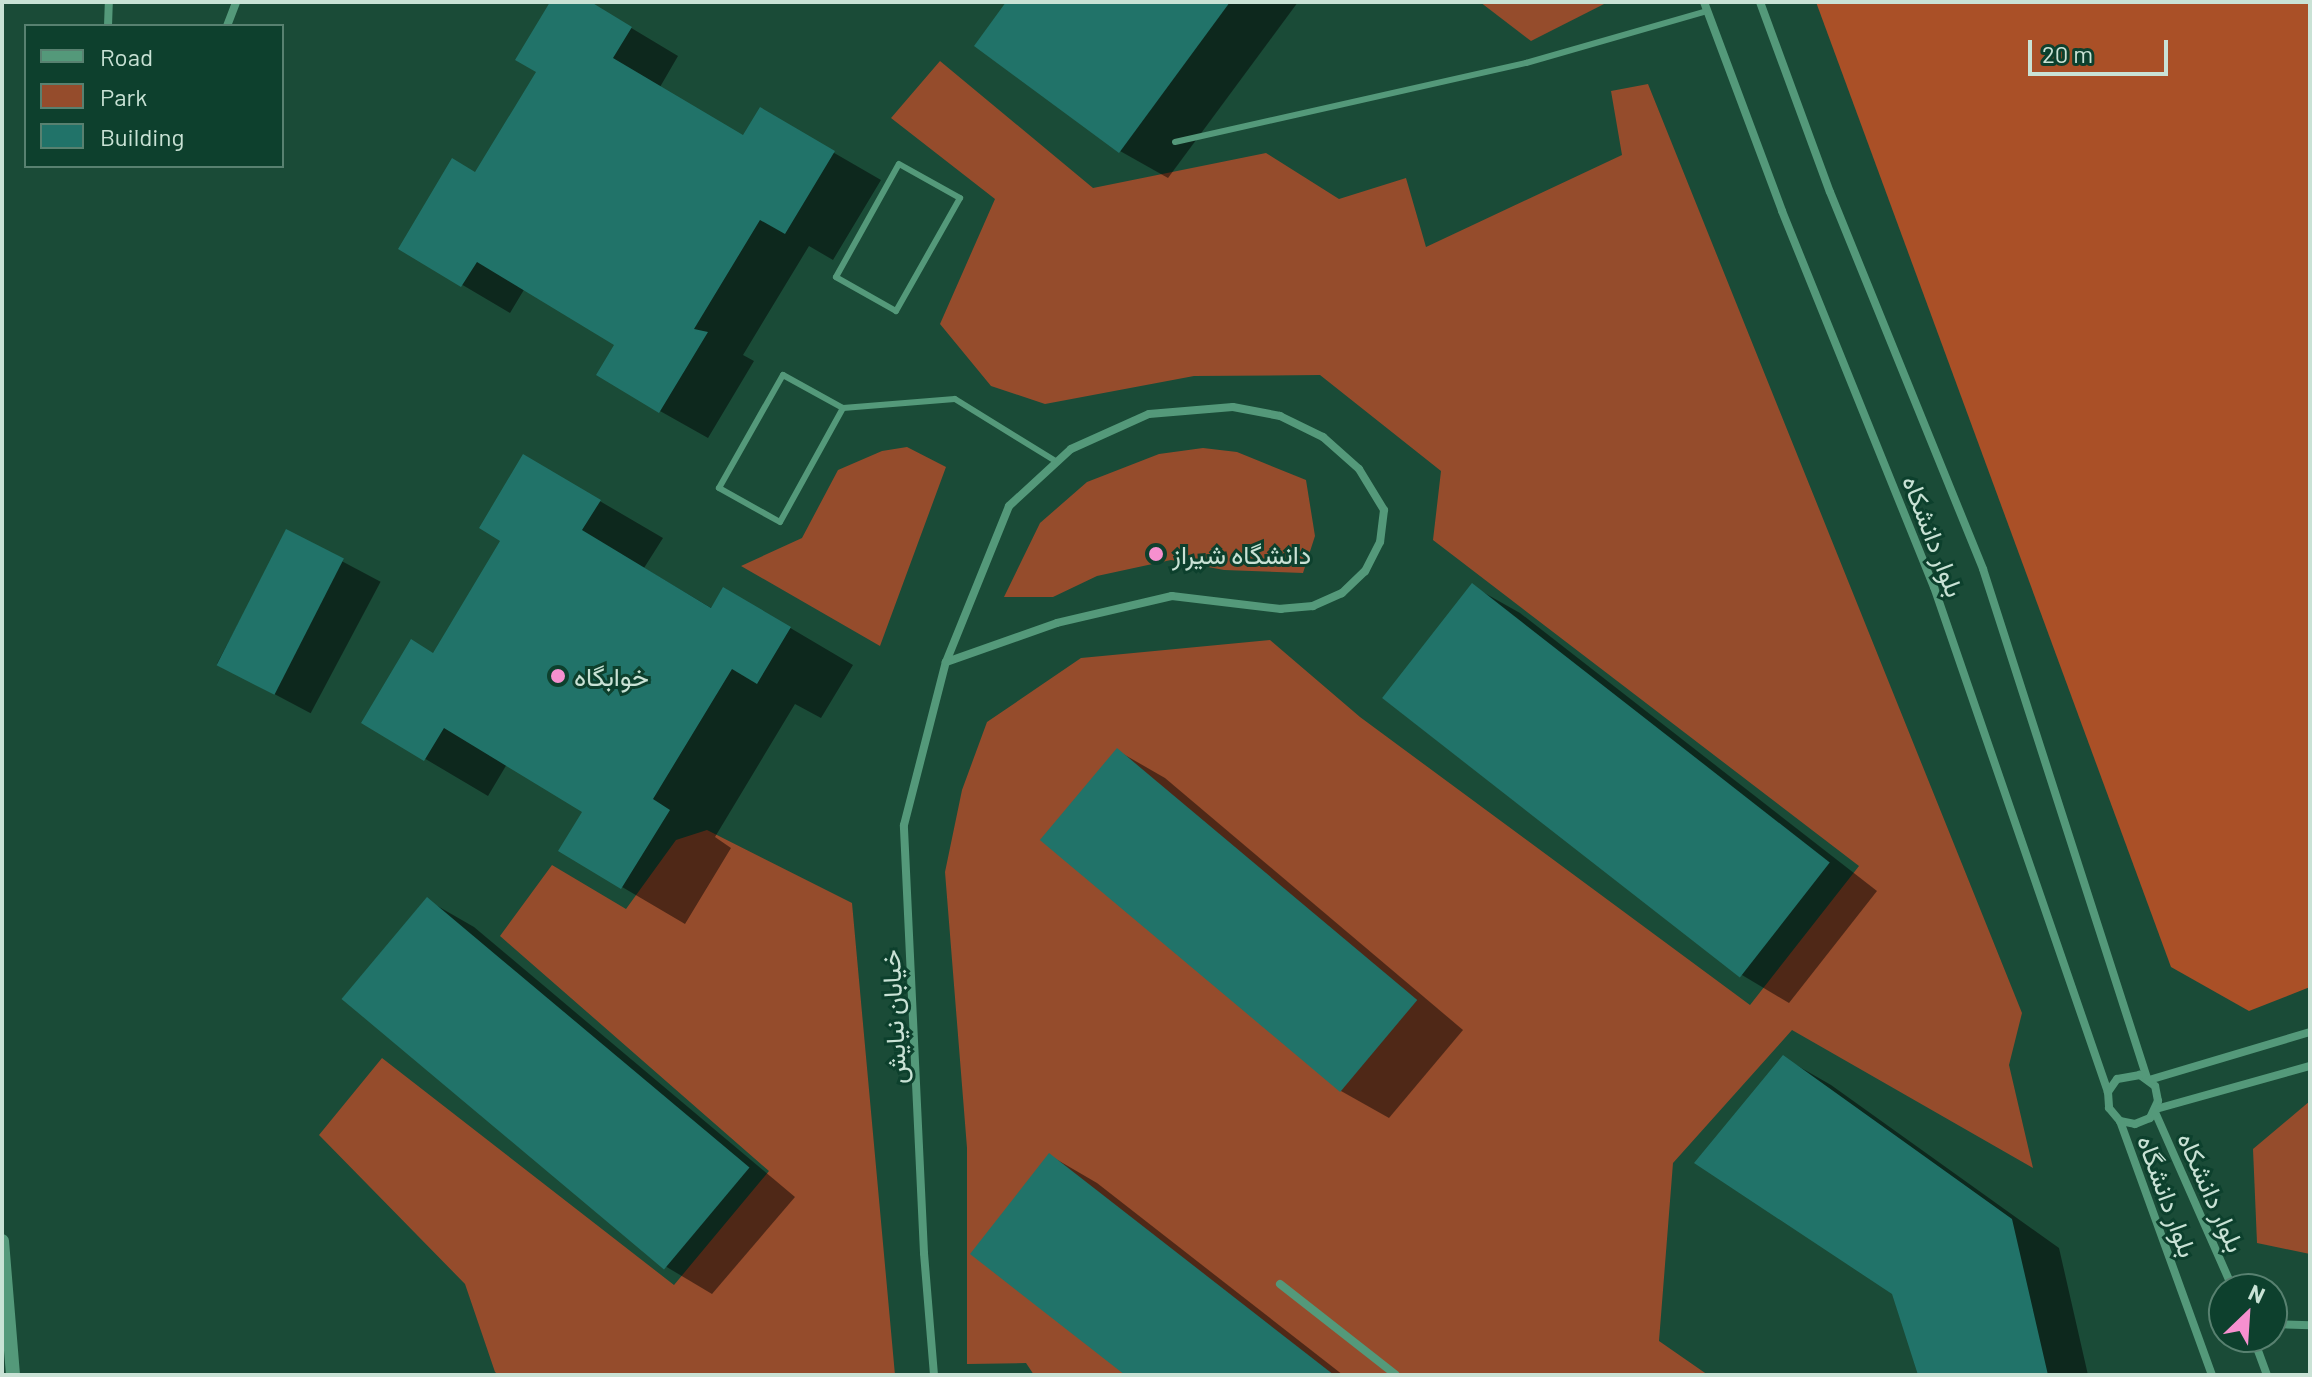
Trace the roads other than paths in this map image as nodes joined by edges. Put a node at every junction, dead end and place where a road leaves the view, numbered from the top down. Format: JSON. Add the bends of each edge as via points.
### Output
{"nodes":[{"id":1,"x":109,"y":2,"type":"edge"},
{"id":2,"x":236,"y":2,"type":"edge"},
{"id":3,"x":1760,"y":2,"type":"edge"},
{"id":4,"x":1706,"y":6,"type":"edge"},
{"id":5,"x":108,"y":24,"type":"edge"},
{"id":6,"x":228,"y":24,"type":"edge"},
{"id":7,"x":1175,"y":142,"type":"dead end"},
{"id":8,"x":960,"y":198,"type":"joint"},
{"id":9,"x":843,"y":408,"type":"junction"},
{"id":10,"x":1057,"y":462,"type":"junction"},
{"id":11,"x":946,"y":662,"type":"junction"},
{"id":12,"x":2310,"y":1032,"type":"edge"},
{"id":13,"x":2310,"y":1066,"type":"edge"},
{"id":14,"x":2148,"y":1079,"type":"junction"},
{"id":15,"x":2108,"y":1092,"type":"junction"},
{"id":16,"x":2155,"y":1110,"type":"junction"},
{"id":17,"x":2120,"y":1121,"type":"junction"},
{"id":18,"x":2,"y":1241,"type":"edge"},
{"id":19,"x":2226,"y":1273,"type":"edge"},
{"id":20,"x":1280,"y":1284,"type":"dead end"},
{"id":21,"x":2288,"y":1324,"type":"edge"},
{"id":22,"x":2310,"y":1325,"type":"edge"},
{"id":23,"x":2259,"y":1353,"type":"edge"},
{"id":24,"x":13,"y":1375,"type":"edge"},
{"id":25,"x":934,"y":1375,"type":"edge"},
{"id":26,"x":1396,"y":1375,"type":"edge"},
{"id":27,"x":2212,"y":1375,"type":"edge"},
{"id":28,"x":2267,"y":1375,"type":"edge"}],
"edges":[{"from":1,"to":5,"type":"street"},
{"from":2,"to":6,"type":"street"},
{"from":3,"to":14,"type":"street","name":"بلوار دانشکاه","via":[[1830,192],[1983,569]]},
{"from":4,"to":7,"type":"lane","via":[[1526,63]]},
{"from":4,"to":15,"type":"street","name":"بلوار دانشکاه","via":[[1782,211],[1934,587]]},
{"from":8,"to":8,"type":"lane","via":[[899,164],[836,277],[896,311]]},
{"from":9,"to":9,"type":"lane","via":[[783,375],[719,488],[780,522]]},
{"from":9,"to":10,"type":"lane","via":[[955,399]]},
{"from":10,"to":11,"type":"street","name":"خیابان نیایش","via":[[1009,506]]},
{"from":10,"to":11,"type":"street","name":"خیابان نیایش","via":[[1071,449],[1149,414],[1233,407],[1280,416],[1323,437],[1359,469],[1384,510],[1380,542],[1365,571],[1342,593],[1313,606],[1281,609],[1172,596],[1057,623]]},
{"from":11,"to":25,"type":"street","name":"خیابان نیایش","via":[[904,825]]},
{"from":12,"to":14,"type":"street"},
{"from":13,"to":16,"type":"street"},
{"from":14,"to":15,"type":"street","via":[[2124,1075]]},
{"from":14,"to":16,"type":"street","via":[[2157,1093]]},
{"from":15,"to":17,"type":"street","via":[[2109,1108]]},
{"from":16,"to":17,"type":"street","via":[[2135,1124]]},
{"from":16,"to":19,"type":"street","name":"بلوار دانشکاه"},
{"from":17,"to":27,"type":"street","name":"بلوار دانشگاه"},
{"from":18,"to":24,"type":"street"},
{"from":20,"to":26,"type":"street"},
{"from":21,"to":22,"type":"street"},
{"from":23,"to":28,"type":"street"}]}
